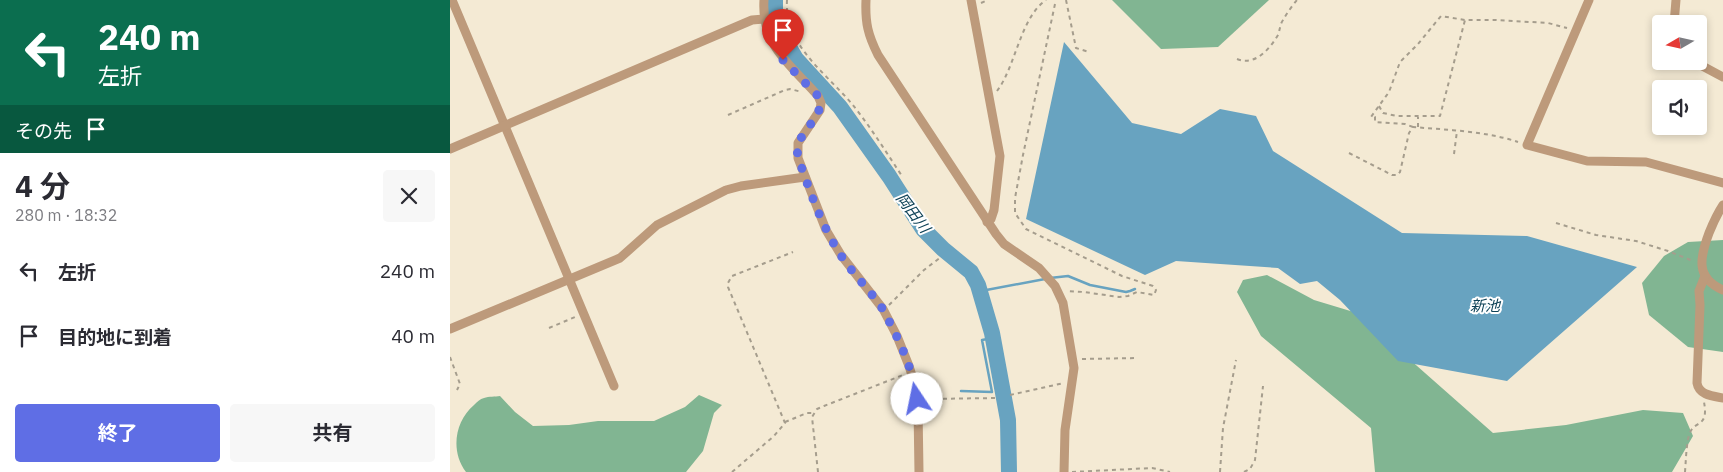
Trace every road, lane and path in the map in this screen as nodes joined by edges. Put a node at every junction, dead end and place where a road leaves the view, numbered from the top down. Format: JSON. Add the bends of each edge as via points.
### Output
{"nodes":[{"id":1,"x":452,"y":0,"type":"edge"},
{"id":2,"x":764,"y":0,"type":"edge"},
{"id":3,"x":786,"y":0,"type":"edge"},
{"id":4,"x":866,"y":0,"type":"edge"},
{"id":5,"x":972,"y":0,"type":"edge"},
{"id":6,"x":1046,"y":0,"type":"edge"},
{"id":7,"x":1066,"y":0,"type":"edge"},
{"id":8,"x":1297,"y":0,"type":"edge"},
{"id":9,"x":1589,"y":0,"type":"edge"},
{"id":10,"x":1676,"y":0,"type":"edge"},
{"id":11,"x":1056,"y":4,"type":"dead end"},
{"id":12,"x":1675,"y":15,"type":"edge"},
{"id":13,"x":765,"y":19,"type":"junction"},
{"id":14,"x":1465,"y":20,"type":"junction"},
{"id":15,"x":1578,"y":26,"type":"junction"},
{"id":16,"x":1089,"y":52,"type":"dead end"},
{"id":17,"x":1237,"y":59,"type":"dead end"},
{"id":18,"x":1708,"y":68,"type":"edge"},
{"id":19,"x":1723,"y":76,"type":"edge"},
{"id":20,"x":989,"y":95,"type":"junction"},
{"id":21,"x":818,"y":96,"type":"junction"},
{"id":22,"x":1379,"y":106,"type":"junction"},
{"id":23,"x":728,"y":115,"type":"dead end"},
{"id":24,"x":1418,"y":116,"type":"junction"},
{"id":25,"x":504,"y":126,"type":"junction"},
{"id":26,"x":1413,"y":127,"type":"junction"},
{"id":27,"x":1418,"y":127,"type":"junction"},
{"id":28,"x":1457,"y":131,"type":"junction"},
{"id":29,"x":1527,"y":145,"type":"junction"},
{"id":30,"x":450,"y":149,"type":"edge"},
{"id":31,"x":1349,"y":153,"type":"dead end"},
{"id":32,"x":1454,"y":154,"type":"dead end"},
{"id":33,"x":902,"y":176,"type":"dead end"},
{"id":34,"x":805,"y":177,"type":"junction"},
{"id":35,"x":1723,"y":183,"type":"edge"},
{"id":36,"x":1723,"y":205,"type":"edge"},
{"id":37,"x":987,"y":222,"type":"junction"},
{"id":38,"x":1556,"y":222,"type":"dead end"},
{"id":39,"x":793,"y":252,"type":"dead end"},
{"id":40,"x":941,"y":257,"type":"dead end"},
{"id":41,"x":1701,"y":264,"type":"junction"},
{"id":42,"x":1704,"y":276,"type":"junction"},
{"id":43,"x":570,"y":278,"type":"junction"},
{"id":44,"x":1723,"y":290,"type":"edge"},
{"id":45,"x":1058,"y":294,"type":"junction"},
{"id":46,"x":884,"y":309,"type":"junction"},
{"id":47,"x":584,"y":313,"type":"junction"},
{"id":48,"x":549,"y":328,"type":"dead end"},
{"id":49,"x":450,"y":329,"type":"edge"},
{"id":50,"x":450,"y":357,"type":"edge"},
{"id":51,"x":1137,"y":358,"type":"dead end"},
{"id":52,"x":1073,"y":359,"type":"junction"},
{"id":53,"x":1236,"y":360,"type":"dead end"},
{"id":54,"x":912,"y":372,"type":"junction"},
{"id":55,"x":1072,"y":382,"type":"junction"},
{"id":56,"x":614,"y":386,"type":"dead end"},
{"id":57,"x":1263,"y":386,"type":"dead end"},
{"id":58,"x":457,"y":390,"type":"dead end"},
{"id":59,"x":1010,"y":395,"type":"dead end"},
{"id":60,"x":997,"y":398,"type":"dead end"},
{"id":61,"x":1704,"y":398,"type":"dead end"},
{"id":62,"x":1723,"y":398,"type":"edge"},
{"id":63,"x":917,"y":399,"type":"junction"},
{"id":64,"x":813,"y":413,"type":"junction"},
{"id":65,"x":785,"y":422,"type":"junction"},
{"id":66,"x":732,"y":472,"type":"edge"},
{"id":67,"x":818,"y":472,"type":"edge"},
{"id":68,"x":919,"y":472,"type":"edge"},
{"id":69,"x":1064,"y":472,"type":"edge"},
{"id":70,"x":1070,"y":472,"type":"edge"},
{"id":71,"x":1170,"y":472,"type":"edge"},
{"id":72,"x":1220,"y":472,"type":"edge"},
{"id":73,"x":1244,"y":472,"type":"edge"},
{"id":74,"x":1685,"y":472,"type":"edge"}],
"edges":[{"from":1,"to":25,"type":"street"},
{"from":2,"to":13,"type":"street"},
{"from":3,"to":33,"type":"path","via":[[787,17],[798,43],[852,104]]},
{"from":4,"to":37,"type":"street","via":[[866,26],[878,55]]},
{"from":5,"to":20,"type":"street"},
{"from":6,"to":20,"type":"path","via":[[1032,15],[999,90]]},
{"from":7,"to":16,"type":"path","via":[[1076,48]]},
{"from":8,"to":17,"type":"path","via":[[1263,54],[1248,61]]},
{"from":9,"to":15,"type":"street"},
{"from":10,"to":12,"type":"street"},
{"from":11,"to":45,"type":"path","via":[[1023,155],[1015,213],[1026,228],[1156,290],[1154,295],[1063,291]]},
{"from":13,"to":21,"type":"street","via":[[778,53]]},
{"from":13,"to":25,"type":"street","via":[[752,20]]},
{"from":14,"to":15,"type":"path","via":[[1548,23],[1567,28]]},
{"from":14,"to":22,"type":"path","via":[[1441,16],[1400,62],[1389,92]]},
{"from":14,"to":24,"type":"path","via":[[1440,116]]},
{"from":15,"to":29,"type":"street"},
{"from":18,"to":19,"type":"street"},
{"from":20,"to":37,"type":"street","via":[[1000,156],[994,210]]},
{"from":21,"to":23,"type":"path","via":[[790,89]]},
{"from":21,"to":34,"type":"street","via":[[820,110],[798,143],[798,158]]},
{"from":22,"to":24,"type":"path","via":[[1383,113]]},
{"from":22,"to":26,"type":"path","via":[[1371,117],[1375,117],[1375,122]]},
{"from":24,"to":27,"type":"path"},
{"from":25,"to":30,"type":"street"},
{"from":25,"to":43,"type":"street"},
{"from":26,"to":27,"type":"path"},
{"from":26,"to":31,"type":"path","via":[[1397,175]]},
{"from":27,"to":28,"type":"path"},
{"from":28,"to":29,"type":"path","via":[[1503,137]]},
{"from":28,"to":32,"type":"path"},
{"from":29,"to":35,"type":"street","via":[[1586,161],[1646,162]]},
{"from":34,"to":43,"type":"street","via":[[726,190],[658,225],[620,258]]},
{"from":34,"to":46,"type":"street","via":[[826,230],[840,255]]},
{"from":36,"to":41,"type":"street","via":[[1712,224]]},
{"from":37,"to":45,"type":"street","via":[[1004,244],[1039,268]]},
{"from":38,"to":41,"type":"path","via":[[1596,235],[1636,241]]},
{"from":39,"to":65,"type":"path","via":[[732,276],[728,283]]},
{"from":40,"to":46,"type":"path"},
{"from":41,"to":42,"type":"street"},
{"from":42,"to":44,"type":"street"},
{"from":42,"to":62,"type":"street","via":[[1699,291],[1697,383],[1701,392]]},
{"from":43,"to":47,"type":"street"},
{"from":43,"to":49,"type":"street"},
{"from":45,"to":52,"type":"street"},
{"from":46,"to":54,"type":"street"},
{"from":47,"to":48,"type":"path"},
{"from":47,"to":56,"type":"street"},
{"from":50,"to":58,"type":"path","via":[[460,384]]},
{"from":51,"to":52,"type":"path"},
{"from":52,"to":55,"type":"street"},
{"from":53,"to":72,"type":"path","via":[[1223,428]]},
{"from":54,"to":63,"type":"street"},
{"from":54,"to":64,"type":"path"},
{"from":55,"to":59,"type":"path"},
{"from":55,"to":69,"type":"street","via":[[1065,430]]},
{"from":57,"to":73,"type":"path","via":[[1255,460]]},
{"from":60,"to":63,"type":"path"},
{"from":61,"to":74,"type":"path","via":[[1706,413],[1690,433]]},
{"from":63,"to":68,"type":"street"},
{"from":64,"to":65,"type":"path"},
{"from":64,"to":67,"type":"path"},
{"from":65,"to":66,"type":"path","via":[[774,436]]},
{"from":70,"to":71,"type":"path","via":[[1152,468]]}]}
